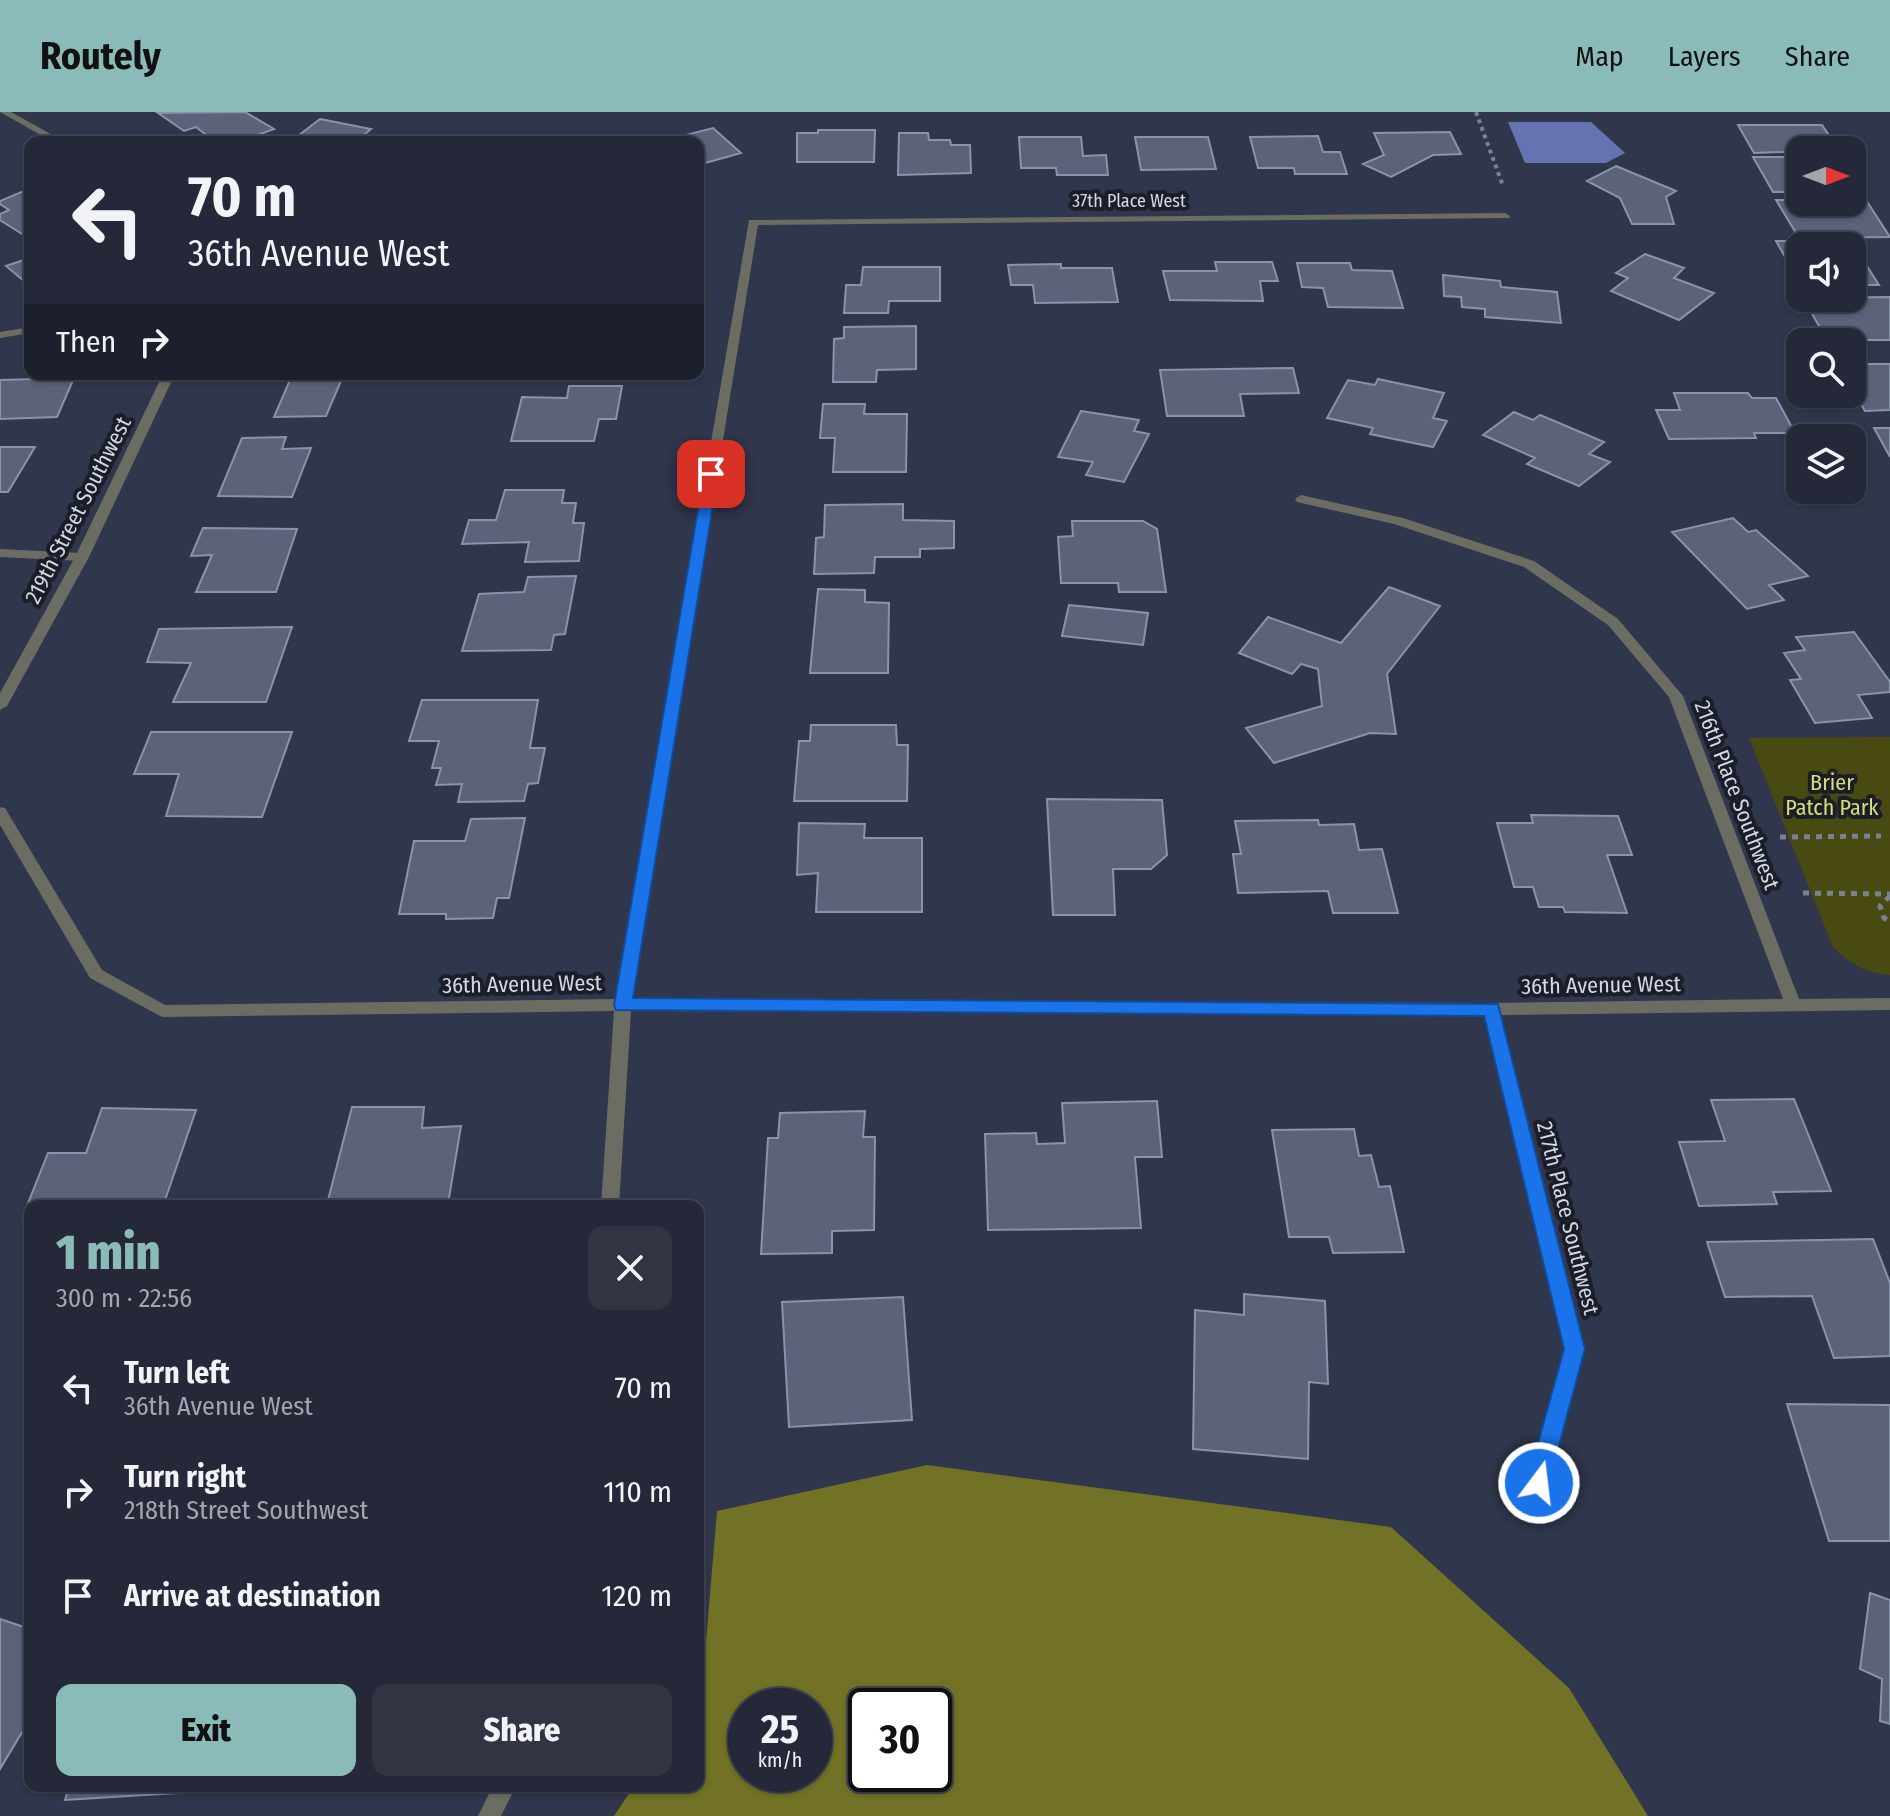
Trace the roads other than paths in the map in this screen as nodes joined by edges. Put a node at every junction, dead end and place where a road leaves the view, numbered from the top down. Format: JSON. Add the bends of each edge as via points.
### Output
{"nodes":[{"id":1,"x":4,"y":112,"type":"edge"},
{"id":2,"x":49,"y":136,"type":"edge"},
{"id":3,"x":1505,"y":216,"type":"dead end"},
{"id":4,"x":24,"y":331,"type":"edge"},
{"id":5,"x":0,"y":335,"type":"edge"},
{"id":6,"x":166,"y":380,"type":"edge"},
{"id":7,"x":1301,"y":499,"type":"dead end"},
{"id":8,"x":0,"y":553,"type":"edge"},
{"id":9,"x":82,"y":557,"type":"junction"},
{"id":10,"x":0,"y":706,"type":"edge"},
{"id":11,"x":0,"y":812,"type":"edge"},
{"id":12,"x":1793,"y":1004,"type":"junction"},
{"id":13,"x":1890,"y":1004,"type":"edge"},
{"id":14,"x":623,"y":1005,"type":"junction"},
{"id":15,"x":1491,"y":1009,"type":"junction"},
{"id":16,"x":610,"y":1200,"type":"edge"},
{"id":17,"x":1539,"y":1483,"type":"dead end"},
{"id":18,"x":502,"y":1792,"type":"edge"},
{"id":19,"x":489,"y":1816,"type":"edge"}],
"edges":[{"from":1,"to":2,"type":"street"},
{"from":3,"to":14,"type":"street","name":"37th Place West","via":[[753,222]]},
{"from":4,"to":5,"type":"street"},
{"from":6,"to":9,"type":"street","name":"219th Street Southwest"},
{"from":7,"to":12,"type":"street","name":"216th Place Southwest","via":[[1398,521],[1529,564],[1613,622],[1676,696]]},
{"from":8,"to":9,"type":"street"},
{"from":9,"to":10,"type":"street","name":"219th Street Southwest"},
{"from":11,"to":14,"type":"street","name":"36th Avenue West","via":[[96,974],[162,1011]]},
{"from":12,"to":13,"type":"street","name":"36th Avenue West"},
{"from":12,"to":15,"type":"street","name":"36th Avenue West"},
{"from":14,"to":15,"type":"street","name":"36th Avenue West"},
{"from":14,"to":16,"type":"street"},
{"from":15,"to":17,"type":"street","name":"217th Place Southwest","via":[[1575,1349]]},
{"from":18,"to":19,"type":"street"}]}
